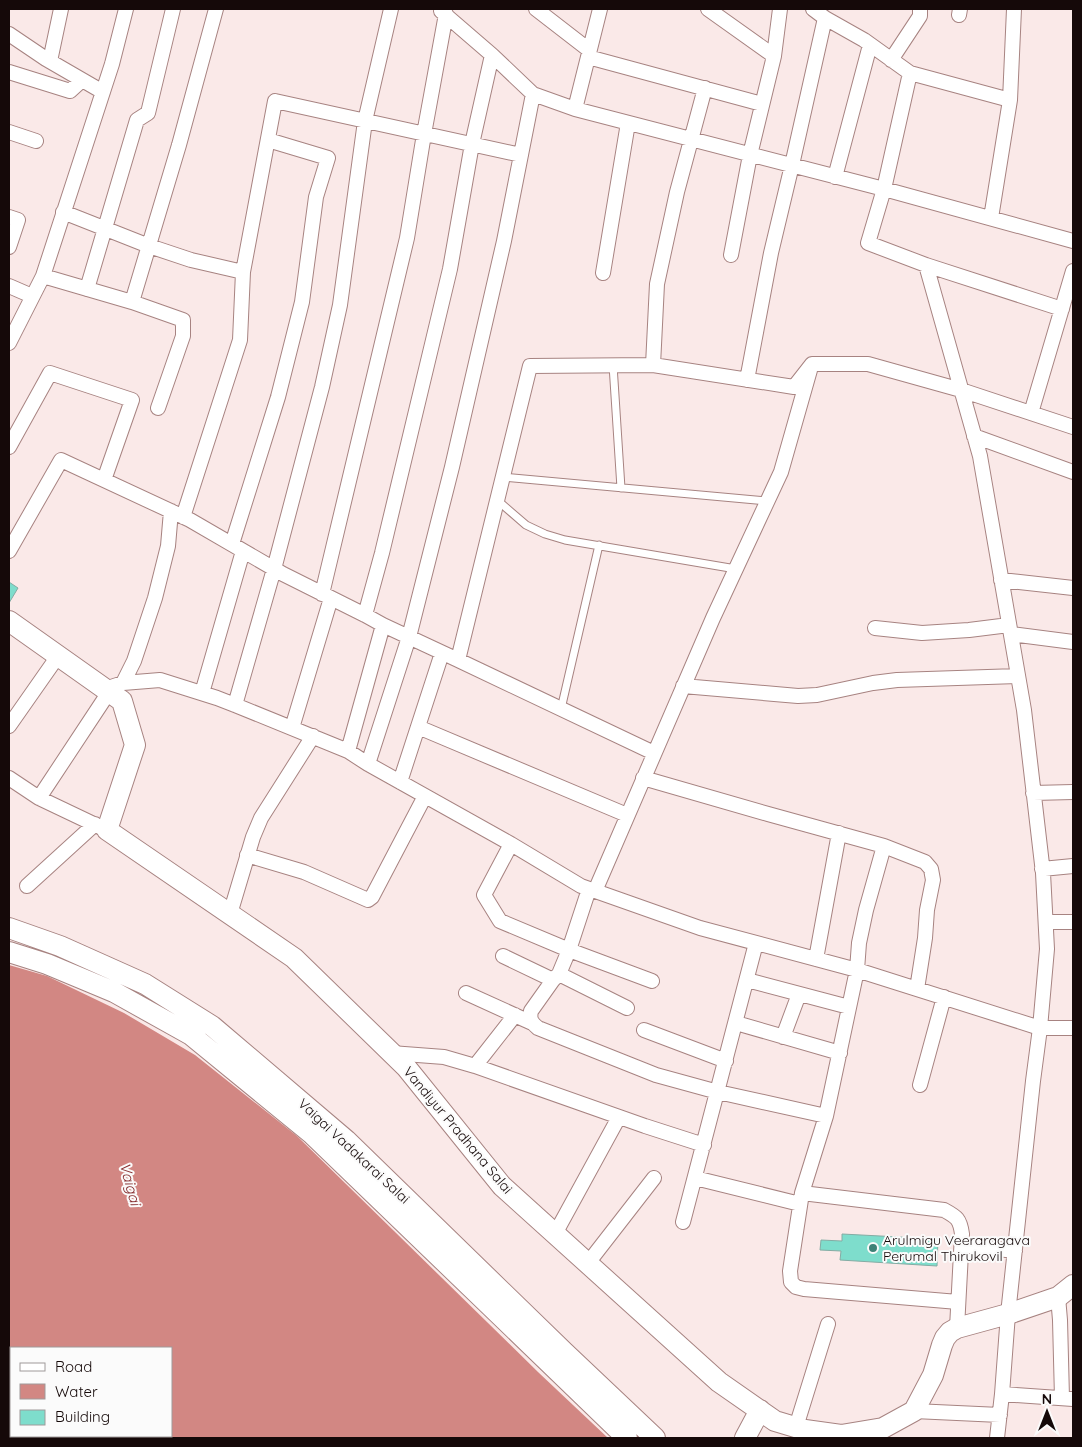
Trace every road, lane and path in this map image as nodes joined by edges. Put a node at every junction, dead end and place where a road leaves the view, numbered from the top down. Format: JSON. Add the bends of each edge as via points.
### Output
{"nodes":[{"id":1,"x":61,"y":9,"type":"edge"},
{"id":2,"x":126,"y":9,"type":"edge"},
{"id":3,"x":173,"y":9,"type":"edge"},
{"id":4,"x":216,"y":9,"type":"edge"},
{"id":5,"x":391,"y":9,"type":"edge"},
{"id":6,"x":536,"y":9,"type":"edge"},
{"id":7,"x":600,"y":9,"type":"edge"},
{"id":8,"x":708,"y":9,"type":"edge"},
{"id":9,"x":780,"y":9,"type":"edge"},
{"id":10,"x":813,"y":9,"type":"edge"},
{"id":11,"x":920,"y":9,"type":"edge"},
{"id":12,"x":1014,"y":9,"type":"edge"},
{"id":13,"x":443,"y":11,"type":"edge"},
{"id":14,"x":825,"y":18,"type":"junction"},
{"id":15,"x":9,"y":34,"type":"edge"},
{"id":16,"x":870,"y":44,"type":"junction"},
{"id":17,"x":589,"y":53,"type":"junction"},
{"id":18,"x":492,"y":55,"type":"junction"},
{"id":19,"x":774,"y":56,"type":"junction"},
{"id":20,"x":891,"y":60,"type":"junction"},
{"id":21,"x":50,"y":61,"type":"junction"},
{"id":22,"x":9,"y":72,"type":"edge"},
{"id":23,"x":910,"y":72,"type":"junction"},
{"id":24,"x":82,"y":80,"type":"junction"},
{"id":25,"x":705,"y":88,"type":"junction"},
{"id":26,"x":102,"y":92,"type":"junction"},
{"id":27,"x":533,"y":94,"type":"junction"},
{"id":28,"x":1010,"y":100,"type":"junction"},
{"id":29,"x":762,"y":104,"type":"junction"},
{"id":30,"x":575,"y":109,"type":"junction"},
{"id":31,"x":365,"y":121,"type":"junction"},
{"id":32,"x":628,"y":123,"type":"junction"},
{"id":33,"x":9,"y":132,"type":"edge"},
{"id":34,"x":424,"y":134,"type":"junction"},
{"id":35,"x":36,"y":140,"type":"dead end"},
{"id":36,"x":268,"y":140,"type":"junction"},
{"id":37,"x":692,"y":140,"type":"junction"},
{"id":38,"x":472,"y":144,"type":"junction"},
{"id":39,"x":750,"y":154,"type":"junction"},
{"id":40,"x":521,"y":155,"type":"junction"},
{"id":41,"x":792,"y":165,"type":"junction"},
{"id":42,"x":835,"y":176,"type":"junction"},
{"id":43,"x":884,"y":189,"type":"junction"},
{"id":44,"x":63,"y":212,"type":"junction"},
{"id":45,"x":9,"y":217,"type":"edge"},
{"id":46,"x":991,"y":218,"type":"junction"},
{"id":47,"x":105,"y":229,"type":"junction"},
{"id":48,"x":1073,"y":241,"type":"edge"},
{"id":49,"x":9,"y":246,"type":"edge"},
{"id":50,"x":149,"y":246,"type":"junction"},
{"id":51,"x":731,"y":255,"type":"dead end"},
{"id":52,"x":926,"y":265,"type":"junction"},
{"id":53,"x":1073,"y":271,"type":"edge"},
{"id":54,"x":243,"y":272,"type":"junction"},
{"id":55,"x":603,"y":273,"type":"dead end"},
{"id":56,"x":43,"y":276,"type":"junction"},
{"id":57,"x":9,"y":286,"type":"edge"},
{"id":58,"x":87,"y":289,"type":"junction"},
{"id":59,"x":32,"y":296,"type":"junction"},
{"id":60,"x":132,"y":302,"type":"junction"},
{"id":61,"x":1062,"y":309,"type":"junction"},
{"id":62,"x":9,"y":343,"type":"edge"},
{"id":63,"x":812,"y":364,"type":"junction"},
{"id":64,"x":613,"y":365,"type":"junction"},
{"id":65,"x":653,"y":365,"type":"junction"},
{"id":66,"x":747,"y":380,"type":"junction"},
{"id":67,"x":961,"y":390,"type":"junction"},
{"id":68,"x":158,"y":408,"type":"dead end"},
{"id":69,"x":1031,"y":413,"type":"junction"},
{"id":70,"x":1073,"y":427,"type":"edge"},
{"id":71,"x":974,"y":436,"type":"junction"},
{"id":72,"x":9,"y":447,"type":"edge"},
{"id":73,"x":1073,"y":472,"type":"edge"},
{"id":74,"x":503,"y":477,"type":"junction"},
{"id":75,"x":104,"y":480,"type":"junction"},
{"id":76,"x":621,"y":488,"type":"junction"},
{"id":77,"x":497,"y":500,"type":"junction"},
{"id":78,"x":768,"y":501,"type":"junction"},
{"id":79,"x":177,"y":514,"type":"junction"},
{"id":80,"x":599,"y":545,"type":"junction"},
{"id":81,"x":237,"y":548,"type":"junction"},
{"id":82,"x":9,"y":551,"type":"edge"},
{"id":83,"x":274,"y":569,"type":"junction"},
{"id":84,"x":736,"y":569,"type":"junction"},
{"id":85,"x":1001,"y":580,"type":"junction"},
{"id":86,"x":1073,"y":588,"type":"edge"},
{"id":87,"x":327,"y":596,"type":"junction"},
{"id":88,"x":365,"y":615,"type":"junction"},
{"id":89,"x":9,"y":622,"type":"edge"},
{"id":90,"x":383,"y":625,"type":"junction"},
{"id":91,"x":875,"y":628,"type":"dead end"},
{"id":92,"x":1010,"y":630,"type":"junction"},
{"id":93,"x":410,"y":637,"type":"junction"},
{"id":94,"x":1073,"y":642,"type":"edge"},
{"id":95,"x":442,"y":653,"type":"junction"},
{"id":96,"x":58,"y":656,"type":"junction"},
{"id":97,"x":458,"y":660,"type":"junction"},
{"id":98,"x":1018,"y":676,"type":"junction"},
{"id":99,"x":683,"y":686,"type":"junction"},
{"id":100,"x":112,"y":688,"type":"junction"},
{"id":101,"x":202,"y":693,"type":"junction"},
{"id":102,"x":235,"y":705,"type":"junction"},
{"id":103,"x":561,"y":709,"type":"junction"},
{"id":104,"x":9,"y":726,"type":"edge"},
{"id":105,"x":418,"y":727,"type":"junction"},
{"id":106,"x":292,"y":728,"type":"junction"},
{"id":107,"x":313,"y":736,"type":"junction"},
{"id":108,"x":348,"y":751,"type":"junction"},
{"id":109,"x":654,"y":753,"type":"junction"},
{"id":110,"x":368,"y":764,"type":"junction"},
{"id":111,"x":9,"y":778,"type":"edge"},
{"id":112,"x":643,"y":778,"type":"junction"},
{"id":113,"x":400,"y":782,"type":"junction"},
{"id":114,"x":1073,"y":792,"type":"edge"},
{"id":115,"x":1033,"y":793,"type":"junction"},
{"id":116,"x":425,"y":796,"type":"junction"},
{"id":117,"x":39,"y":798,"type":"junction"},
{"id":118,"x":627,"y":815,"type":"junction"},
{"id":119,"x":101,"y":828,"type":"junction"},
{"id":120,"x":839,"y":833,"type":"junction"},
{"id":121,"x":511,"y":844,"type":"junction"},
{"id":122,"x":884,"y":846,"type":"junction"},
{"id":123,"x":247,"y":855,"type":"junction"},
{"id":124,"x":1073,"y":866,"type":"edge"},
{"id":125,"x":1042,"y":869,"type":"junction"},
{"id":126,"x":27,"y":886,"type":"dead end"},
{"id":127,"x":592,"y":890,"type":"junction"},
{"id":128,"x":230,"y":914,"type":"junction"},
{"id":129,"x":1046,"y":922,"type":"junction"},
{"id":130,"x":1073,"y":922,"type":"edge"},
{"id":131,"x":9,"y":928,"type":"edge"},
{"id":132,"x":756,"y":943,"type":"junction"},
{"id":133,"x":569,"y":950,"type":"junction"},
{"id":134,"x":9,"y":952,"type":"edge"},
{"id":135,"x":503,"y":956,"type":"dead end"},
{"id":136,"x":816,"y":959,"type":"junction"},
{"id":137,"x":857,"y":970,"type":"junction"},
{"id":138,"x":556,"y":977,"type":"junction"},
{"id":139,"x":748,"y":980,"type":"junction"},
{"id":140,"x":652,"y":981,"type":"dead end"},
{"id":141,"x":917,"y":989,"type":"junction"},
{"id":142,"x":466,"y":993,"type":"dead end"},
{"id":143,"x":799,"y":994,"type":"junction"},
{"id":144,"x":944,"y":997,"type":"junction"},
{"id":145,"x":849,"y":1007,"type":"junction"},
{"id":146,"x":627,"y":1008,"type":"dead end"},
{"id":147,"x":515,"y":1015,"type":"junction"},
{"id":148,"x":532,"y":1023,"type":"junction"},
{"id":149,"x":736,"y":1023,"type":"junction"},
{"id":150,"x":1040,"y":1028,"type":"junction"},
{"id":151,"x":1073,"y":1028,"type":"edge"},
{"id":152,"x":644,"y":1030,"type":"dead end"},
{"id":153,"x":783,"y":1037,"type":"junction"},
{"id":154,"x":391,"y":1053,"type":"junction"},
{"id":155,"x":840,"y":1053,"type":"junction"},
{"id":156,"x":726,"y":1061,"type":"junction"},
{"id":157,"x":475,"y":1066,"type":"junction"},
{"id":158,"x":920,"y":1085,"type":"dead end"},
{"id":159,"x":718,"y":1092,"type":"junction"},
{"id":160,"x":826,"y":1116,"type":"junction"},
{"id":161,"x":619,"y":1117,"type":"junction"},
{"id":162,"x":704,"y":1145,"type":"junction"},
{"id":163,"x":654,"y":1178,"type":"dead end"},
{"id":164,"x":695,"y":1178,"type":"junction"},
{"id":165,"x":801,"y":1199,"type":"junction"},
{"id":166,"x":683,"y":1222,"type":"dead end"},
{"id":167,"x":555,"y":1234,"type":"junction"},
{"id":168,"x":962,"y":1245,"type":"junction"},
{"id":169,"x":1015,"y":1251,"type":"junction"},
{"id":170,"x":588,"y":1263,"type":"junction"},
{"id":171,"x":1066,"y":1291,"type":"edge"},
{"id":172,"x":958,"y":1302,"type":"junction"},
{"id":173,"x":1008,"y":1314,"type":"junction"},
{"id":174,"x":828,"y":1324,"type":"dead end"},
{"id":175,"x":957,"y":1328,"type":"junction"},
{"id":176,"x":1002,"y":1394,"type":"junction"},
{"id":177,"x":1068,"y":1399,"type":"edge"},
{"id":178,"x":760,"y":1410,"type":"junction"},
{"id":179,"x":914,"y":1411,"type":"junction"},
{"id":180,"x":1000,"y":1415,"type":"junction"},
{"id":181,"x":796,"y":1427,"type":"junction"},
{"id":182,"x":871,"y":1434,"type":"edge"},
{"id":183,"x":627,"y":1438,"type":"edge"},
{"id":184,"x":655,"y":1438,"type":"edge"},
{"id":185,"x":745,"y":1438,"type":"edge"},
{"id":186,"x":997,"y":1438,"type":"edge"}],
"edges":[{"from":1,"to":21,"type":"street"},
{"from":2,"to":26,"type":"street"},
{"from":3,"to":47,"type":"street","via":[[148,112],[137,120]]},
{"from":4,"to":50,"type":"street"},
{"from":5,"to":31,"type":"street"},
{"from":6,"to":17,"type":"street"},
{"from":7,"to":17,"type":"street"},
{"from":8,"to":19,"type":"street"},
{"from":9,"to":19,"type":"street"},
{"from":10,"to":14,"type":"street"},
{"from":11,"to":20,"type":"street","via":[[920,16]]},
{"from":12,"to":28,"type":"street"},
{"from":13,"to":18,"type":"street"},
{"from":13,"to":34,"type":"street"},
{"from":14,"to":16,"type":"street"},
{"from":14,"to":41,"type":"street"},
{"from":15,"to":21,"type":"street"},
{"from":16,"to":20,"type":"street"},
{"from":16,"to":42,"type":"street"},
{"from":17,"to":25,"type":"street"},
{"from":17,"to":30,"type":"street"},
{"from":18,"to":27,"type":"street"},
{"from":18,"to":38,"type":"street"},
{"from":19,"to":29,"type":"street"},
{"from":20,"to":23,"type":"street"},
{"from":21,"to":24,"type":"street"},
{"from":22,"to":24,"type":"street","via":[[70,91]]},
{"from":23,"to":28,"type":"street"},
{"from":23,"to":43,"type":"street"},
{"from":24,"to":26,"type":"street"},
{"from":25,"to":29,"type":"street"},
{"from":25,"to":37,"type":"street"},
{"from":26,"to":44,"type":"street"},
{"from":27,"to":30,"type":"street"},
{"from":27,"to":40,"type":"street"},
{"from":28,"to":46,"type":"street"},
{"from":29,"to":39,"type":"street"},
{"from":30,"to":32,"type":"street"},
{"from":31,"to":34,"type":"street"},
{"from":31,"to":36,"type":"street","via":[[275,101]]},
{"from":31,"to":83,"type":"street","via":[[340,305]]},
{"from":32,"to":37,"type":"street"},
{"from":32,"to":55,"type":"street"},
{"from":33,"to":35,"type":"street"},
{"from":34,"to":38,"type":"street"},
{"from":34,"to":87,"type":"street","via":[[407,238]]},
{"from":36,"to":54,"type":"street"},
{"from":36,"to":81,"type":"street","via":[[328,158],[316,197],[302,302]]},
{"from":37,"to":39,"type":"street"},
{"from":37,"to":65,"type":"street","via":[[657,284]]},
{"from":38,"to":40,"type":"street"},
{"from":38,"to":88,"type":"street","via":[[450,269]]},
{"from":39,"to":41,"type":"street"},
{"from":39,"to":51,"type":"street"},
{"from":40,"to":93,"type":"street","via":[[504,241]]},
{"from":41,"to":42,"type":"street"},
{"from":41,"to":66,"type":"street","via":[[771,253]]},
{"from":42,"to":43,"type":"street"},
{"from":43,"to":46,"type":"street"},
{"from":43,"to":52,"type":"street","via":[[868,243]]},
{"from":44,"to":47,"type":"street"},
{"from":44,"to":56,"type":"street"},
{"from":45,"to":49,"type":"street","via":[[18,220]]},
{"from":46,"to":48,"type":"street"},
{"from":47,"to":50,"type":"street"},
{"from":47,"to":58,"type":"street"},
{"from":50,"to":54,"type":"street"},
{"from":50,"to":60,"type":"street"},
{"from":52,"to":61,"type":"street"},
{"from":52,"to":67,"type":"street"},
{"from":53,"to":61,"type":"street"},
{"from":54,"to":79,"type":"street","via":[[240,340]]},
{"from":56,"to":58,"type":"street"},
{"from":56,"to":59,"type":"street"},
{"from":57,"to":59,"type":"street"},
{"from":58,"to":60,"type":"street"},
{"from":59,"to":62,"type":"street"},
{"from":60,"to":68,"type":"street","via":[[182,320],[182,336]]},
{"from":61,"to":69,"type":"street"},
{"from":63,"to":66,"type":"street","via":[[794,387]]},
{"from":63,"to":67,"type":"street","via":[[868,364]]},
{"from":63,"to":78,"type":"street","via":[[781,472]]},
{"from":64,"to":65,"type":"street"},
{"from":64,"to":74,"type":"street","via":[[530,366]]},
{"from":64,"to":76,"type":"lane"},
{"from":65,"to":66,"type":"street"},
{"from":67,"to":69,"type":"street"},
{"from":67,"to":71,"type":"street"},
{"from":69,"to":70,"type":"street"},
{"from":71,"to":73,"type":"street"},
{"from":71,"to":85,"type":"street"},
{"from":72,"to":75,"type":"street","via":[[50,373],[132,400]]},
{"from":74,"to":76,"type":"lane"},
{"from":74,"to":77,"type":"street"},
{"from":75,"to":79,"type":"street"},
{"from":75,"to":82,"type":"street","via":[[61,460]]},
{"from":76,"to":78,"type":"lane"},
{"from":77,"to":80,"type":"lane","via":[[526,525],[544,534]]},
{"from":77,"to":97,"type":"street"},
{"from":78,"to":84,"type":"street"},
{"from":79,"to":81,"type":"street"},
{"from":79,"to":100,"type":"street","via":[[134,661]]},
{"from":80,"to":84,"type":"lane"},
{"from":80,"to":103,"type":"lane"},
{"from":81,"to":83,"type":"street"},
{"from":81,"to":101,"type":"street"},
{"from":83,"to":87,"type":"street"},
{"from":83,"to":102,"type":"street"},
{"from":84,"to":99,"type":"street"},
{"from":85,"to":86,"type":"street"},
{"from":85,"to":92,"type":"street"},
{"from":87,"to":88,"type":"street"},
{"from":87,"to":106,"type":"street"},
{"from":88,"to":90,"type":"street"},
{"from":89,"to":96,"type":"street"},
{"from":90,"to":93,"type":"street"},
{"from":90,"to":108,"type":"street"},
{"from":91,"to":92,"type":"street","via":[[922,633]]},
{"from":92,"to":94,"type":"street"},
{"from":92,"to":98,"type":"street"},
{"from":93,"to":95,"type":"street"},
{"from":93,"to":110,"type":"street"},
{"from":95,"to":97,"type":"street"},
{"from":95,"to":105,"type":"street"},
{"from":96,"to":100,"type":"street"},
{"from":96,"to":104,"type":"street"},
{"from":97,"to":103,"type":"street"},
{"from":98,"to":99,"type":"street","via":[[898,680],[798,696]]},
{"from":98,"to":115,"type":"street"},
{"from":99,"to":109,"type":"street"},
{"from":100,"to":101,"type":"street","via":[[160,680]]},
{"from":100,"to":117,"type":"street"},
{"from":100,"to":119,"type":"street","via":[[122,701],[135,745]]},
{"from":101,"to":102,"type":"street"},
{"from":102,"to":106,"type":"street"},
{"from":103,"to":109,"type":"street"},
{"from":105,"to":113,"type":"street"},
{"from":105,"to":118,"type":"street"},
{"from":106,"to":107,"type":"street"},
{"from":107,"to":108,"type":"street"},
{"from":107,"to":123,"type":"street","via":[[261,818]]},
{"from":108,"to":110,"type":"street"},
{"from":109,"to":112,"type":"street"},
{"from":110,"to":113,"type":"street"},
{"from":111,"to":117,"type":"street"},
{"from":112,"to":118,"type":"street"},
{"from":112,"to":120,"type":"street"},
{"from":113,"to":116,"type":"street"},
{"from":114,"to":115,"type":"street"},
{"from":115,"to":125,"type":"street"},
{"from":116,"to":121,"type":"street"},
{"from":116,"to":123,"type":"street","via":[[368,900],[304,872]]},
{"from":117,"to":119,"type":"street"},
{"from":118,"to":127,"type":"street"},
{"from":119,"to":126,"type":"street"},
{"from":119,"to":128,"type":"street","name":"Vandiyur Pradhana Salai"},
{"from":120,"to":122,"type":"street"},
{"from":120,"to":136,"type":"street"},
{"from":121,"to":127,"type":"street"},
{"from":121,"to":133,"type":"street","via":[[484,895],[500,921]]},
{"from":122,"to":137,"type":"street","via":[[866,910]]},
{"from":122,"to":141,"type":"street","via":[[926,862],[931,869],[933,880]]},
{"from":123,"to":128,"type":"street"},
{"from":124,"to":125,"type":"street"},
{"from":125,"to":129,"type":"street"},
{"from":127,"to":132,"type":"street","via":[[700,928]]},
{"from":127,"to":133,"type":"street"},
{"from":128,"to":154,"type":"street","name":"Vandiyur Pradhana Salai","via":[[294,958]]},
{"from":129,"to":130,"type":"street"},
{"from":129,"to":150,"type":"street","via":[[1047,949]]},
{"from":131,"to":184,"type":"street","name":"Vaigai Vadakarai Salai","via":[[60,946],[145,984],[212,1026],[346,1140]]},
{"from":132,"to":136,"type":"street"},
{"from":132,"to":139,"type":"street"},
{"from":133,"to":138,"type":"street"},
{"from":133,"to":140,"type":"street"},
{"from":134,"to":183,"type":"street","name":"Vaigai Vadakarai Salai","via":[[48,964],[114,992],[191,1035],[312,1134]]},
{"from":135,"to":138,"type":"street"},
{"from":136,"to":137,"type":"street"},
{"from":137,"to":141,"type":"street"},
{"from":137,"to":145,"type":"street"},
{"from":138,"to":146,"type":"street"},
{"from":138,"to":148,"type":"street","via":[[531,1011]]},
{"from":139,"to":143,"type":"street"},
{"from":139,"to":149,"type":"street"},
{"from":141,"to":144,"type":"street"},
{"from":142,"to":147,"type":"street"},
{"from":143,"to":145,"type":"street"},
{"from":143,"to":153,"type":"street"},
{"from":144,"to":150,"type":"street"},
{"from":144,"to":158,"type":"street"},
{"from":145,"to":155,"type":"street"},
{"from":147,"to":148,"type":"street"},
{"from":147,"to":157,"type":"street"},
{"from":148,"to":159,"type":"street","via":[[656,1075]]},
{"from":149,"to":153,"type":"street"},
{"from":149,"to":156,"type":"street"},
{"from":150,"to":151,"type":"street"},
{"from":150,"to":169,"type":"street"},
{"from":152,"to":156,"type":"street"},
{"from":153,"to":155,"type":"street"},
{"from":154,"to":157,"type":"street","via":[[444,1057]]},
{"from":154,"to":167,"type":"street","name":"Vandiyur Pradhana Salai","via":[[406,1067],[502,1186]]},
{"from":155,"to":160,"type":"street"},
{"from":156,"to":159,"type":"street"},
{"from":157,"to":161,"type":"street"},
{"from":159,"to":160,"type":"street"},
{"from":159,"to":162,"type":"street"},
{"from":160,"to":165,"type":"street"},
{"from":161,"to":162,"type":"street"},
{"from":161,"to":167,"type":"street"},
{"from":162,"to":164,"type":"street"},
{"from":163,"to":170,"type":"street"},
{"from":164,"to":165,"type":"street"},
{"from":164,"to":166,"type":"street"},
{"from":165,"to":168,"type":"street","via":[[944,1210],[960,1222]]},
{"from":165,"to":172,"type":"street","via":[[790,1271],[791,1282],[796,1287]]},
{"from":167,"to":170,"type":"street","name":"Vandiyur Pradhana Salai"},
{"from":168,"to":169,"type":"street"},
{"from":168,"to":172,"type":"street"},
{"from":169,"to":173,"type":"street"},
{"from":170,"to":178,"type":"street","name":"Vandiyur Pradhana Salai","via":[[719,1382]]},
{"from":171,"to":173,"type":"street"},
{"from":171,"to":177,"type":"street","via":[[1060,1320]]},
{"from":172,"to":175,"type":"street"},
{"from":173,"to":175,"type":"street"},
{"from":173,"to":176,"type":"street"},
{"from":174,"to":181,"type":"street"},
{"from":175,"to":179,"type":"street","via":[[945,1338],[933,1375]]},
{"from":176,"to":177,"type":"street"},
{"from":176,"to":180,"type":"street"},
{"from":178,"to":181,"type":"street","name":"Vandiyur Pradhana Salai","via":[[775,1421]]},
{"from":178,"to":185,"type":"street"},
{"from":179,"to":180,"type":"street"},
{"from":179,"to":182,"type":"street","name":"Vandiyur Pradhana Salai"},
{"from":180,"to":186,"type":"street"},
{"from":181,"to":182,"type":"street","name":"Vandiyur Pradhana Salai","via":[[841,1435]]}]}
